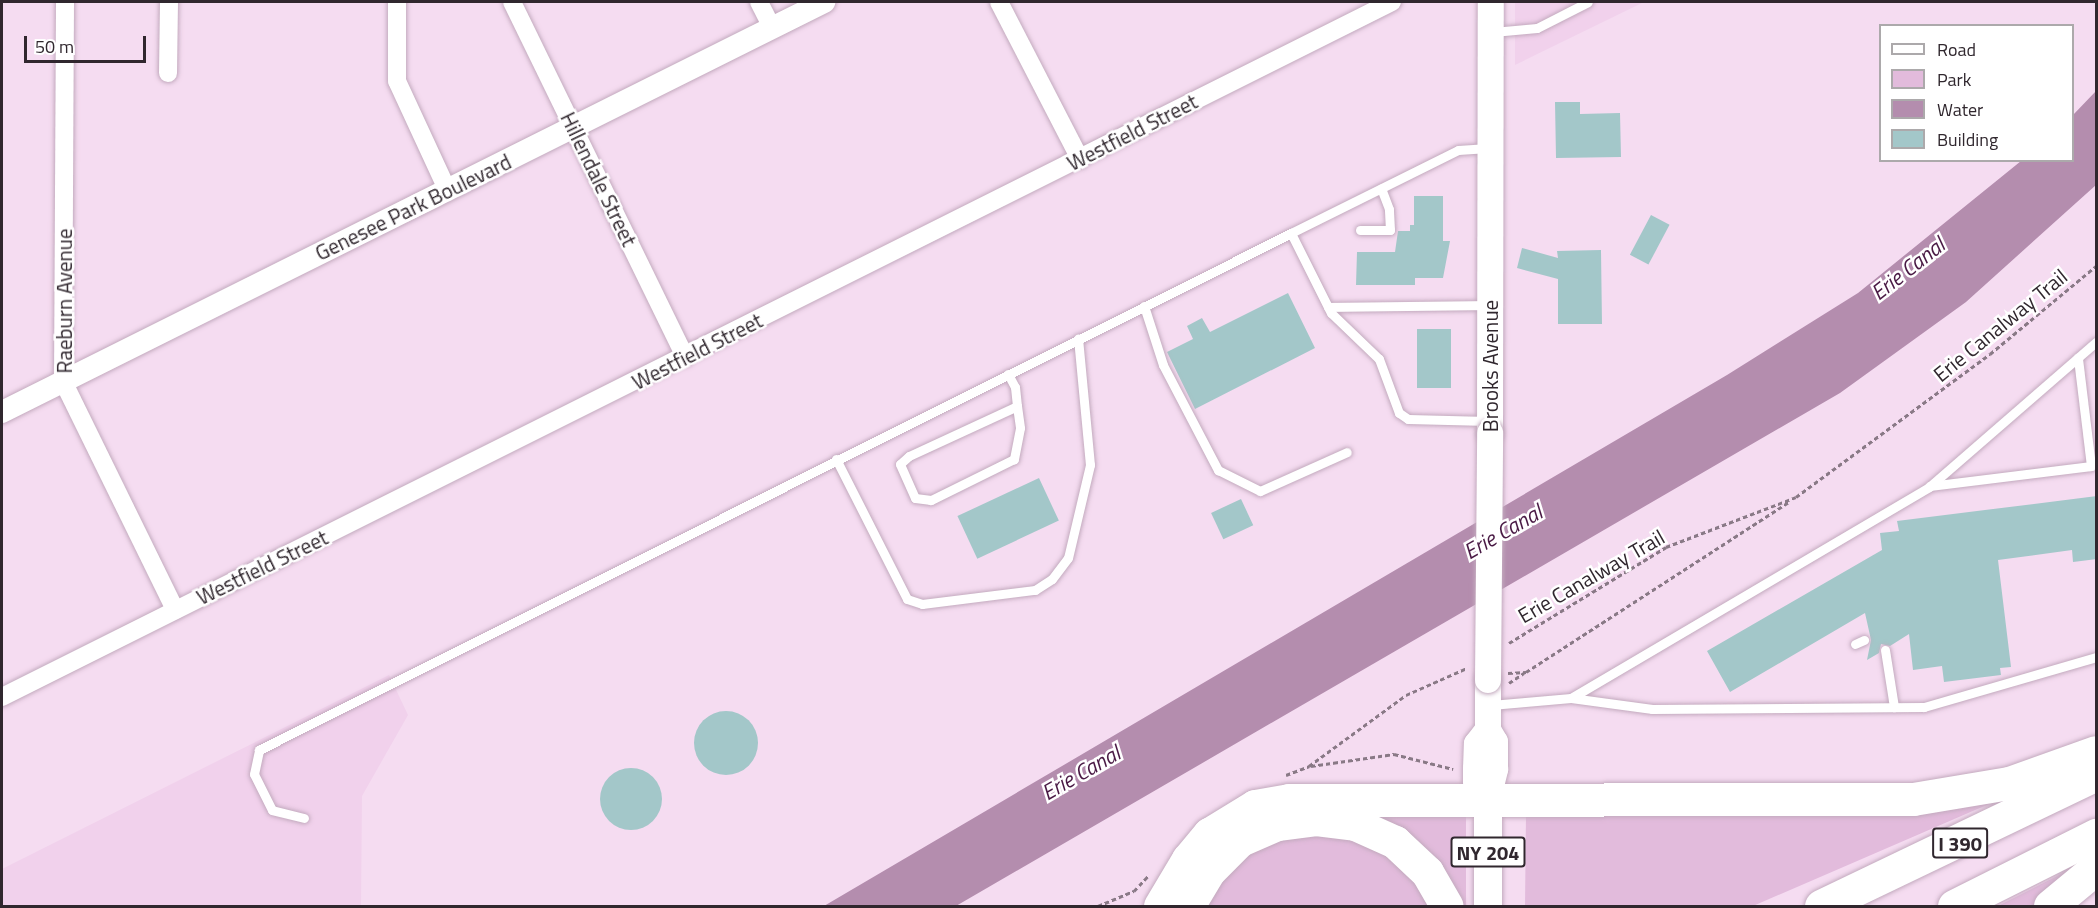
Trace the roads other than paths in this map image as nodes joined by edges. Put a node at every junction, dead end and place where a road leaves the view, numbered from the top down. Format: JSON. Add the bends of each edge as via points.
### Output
{"nodes":[{"id":1,"x":65,"y":2,"type":"edge"},
{"id":2,"x":169,"y":2,"type":"edge"},
{"id":3,"x":397,"y":2,"type":"edge"},
{"id":4,"x":512,"y":2,"type":"edge"},
{"id":5,"x":759,"y":2,"type":"edge"},
{"id":6,"x":824,"y":2,"type":"edge"},
{"id":7,"x":999,"y":2,"type":"edge"},
{"id":8,"x":1392,"y":2,"type":"edge"},
{"id":9,"x":1491,"y":2,"type":"edge"},
{"id":10,"x":1588,"y":2,"type":"edge"},
{"id":11,"x":772,"y":27,"type":"junction"},
{"id":12,"x":1491,"y":32,"type":"junction"},
{"id":13,"x":168,"y":73,"type":"dead end"},
{"id":14,"x":574,"y":127,"type":"junction"},
{"id":15,"x":1491,"y":148,"type":"junction"},
{"id":16,"x":1080,"y":159,"type":"junction"},
{"id":17,"x":1381,"y":188,"type":"junction"},
{"id":18,"x":447,"y":189,"type":"junction"},
{"id":19,"x":1360,"y":230,"type":"dead end"},
{"id":20,"x":1291,"y":232,"type":"junction"},
{"id":21,"x":1490,"y":305,"type":"junction"},
{"id":22,"x":1144,"y":306,"type":"junction"},
{"id":23,"x":1328,"y":307,"type":"junction"},
{"id":24,"x":1078,"y":339,"type":"junction"},
{"id":25,"x":2097,"y":342,"type":"edge"},
{"id":26,"x":685,"y":357,"type":"junction"},
{"id":27,"x":2078,"y":358,"type":"junction"},
{"id":28,"x":1008,"y":374,"type":"junction"},
{"id":29,"x":63,"y":381,"type":"junction"},
{"id":30,"x":1017,"y":406,"type":"junction"},
{"id":31,"x":2,"y":412,"type":"edge"},
{"id":32,"x":1490,"y":427,"type":"junction"},
{"id":33,"x":1347,"y":452,"type":"dead end"},
{"id":34,"x":836,"y":459,"type":"junction"},
{"id":35,"x":1929,"y":487,"type":"junction"},
{"id":36,"x":175,"y":610,"type":"junction"},
{"id":37,"x":1885,"y":650,"type":"dead end"},
{"id":38,"x":2097,"y":657,"type":"edge"},
{"id":39,"x":1492,"y":690,"type":"junction"},
{"id":40,"x":2,"y":697,"type":"edge"},
{"id":41,"x":1571,"y":698,"type":"junction"},
{"id":42,"x":1894,"y":708,"type":"junction"},
{"id":43,"x":2097,"y":752,"type":"edge"},
{"id":44,"x":2097,"y":774,"type":"edge"},
{"id":45,"x":1488,"y":795,"type":"junction"},
{"id":46,"x":304,"y":818,"type":"dead end"},
{"id":47,"x":2097,"y":835,"type":"edge"},
{"id":48,"x":2097,"y":868,"type":"edge"},
{"id":49,"x":1160,"y":906,"type":"edge"},
{"id":50,"x":1188,"y":906,"type":"edge"},
{"id":51,"x":1447,"y":906,"type":"edge"},
{"id":52,"x":1488,"y":906,"type":"edge"},
{"id":53,"x":1821,"y":906,"type":"edge"},
{"id":54,"x":1954,"y":906,"type":"edge"},
{"id":55,"x":2050,"y":906,"type":"edge"}],
"edges":[{"from":1,"to":29,"type":"street","name":"Raeburn Avenue"},
{"from":2,"to":13,"type":"street"},
{"from":3,"to":18,"type":"street","via":[[397,81]]},
{"from":4,"to":14,"type":"street","name":"Hillendale Street"},
{"from":5,"to":11,"type":"street"},
{"from":6,"to":11,"type":"street","name":"Genesee Park Boulevard"},
{"from":7,"to":16,"type":"street"},
{"from":8,"to":16,"type":"street","name":"Westfield Street"},
{"from":9,"to":12,"type":"main road","name":"Brooks Avenue"},
{"from":10,"to":12,"type":"lane","via":[[1537,28]]},
{"from":11,"to":14,"type":"street","name":"Genesee Park Boulevard"},
{"from":12,"to":15,"type":"main road","name":"Brooks Avenue"},
{"from":14,"to":18,"type":"street","name":"Genesee Park Boulevard"},
{"from":14,"to":26,"type":"street","name":"Hillendale Street"},
{"from":15,"to":17,"type":"lane","via":[[1458,150]]},
{"from":15,"to":21,"type":"main road","name":"Brooks Avenue"},
{"from":16,"to":26,"type":"street","name":"Westfield Street"},
{"from":17,"to":19,"type":"lane","via":[[1389,209],[1390,230]]},
{"from":17,"to":20,"type":"lane"},
{"from":18,"to":29,"type":"street","name":"Genesee Park Boulevard"},
{"from":20,"to":22,"type":"lane"},
{"from":20,"to":23,"type":"lane"},
{"from":21,"to":23,"type":"lane"},
{"from":21,"to":32,"type":"main road","name":"Brooks Avenue"},
{"from":22,"to":24,"type":"lane"},
{"from":22,"to":33,"type":"lane","via":[[1163,365],[1218,470],[1260,491]]},
{"from":23,"to":32,"type":"lane","via":[[1379,359],[1399,413],[1408,419]]},
{"from":24,"to":28,"type":"lane"},
{"from":24,"to":34,"type":"lane","via":[[1090,465],[1068,558],[1052,579],[1035,590],[922,604],[907,599]]},
{"from":25,"to":27,"type":"lane"},
{"from":26,"to":36,"type":"street","name":"Westfield Street"},
{"from":27,"to":35,"type":"lane"},
{"from":27,"to":35,"type":"lane","via":[[2091,466]]},
{"from":28,"to":30,"type":"lane"},
{"from":28,"to":34,"type":"lane"},
{"from":29,"to":31,"type":"street","name":"Genesee Park Boulevard"},
{"from":29,"to":36,"type":"street","name":"Raeburn Avenue"},
{"from":30,"to":30,"type":"lane","via":[[1020,428],[1014,459],[931,500],[915,498],[900,464],[909,456]]},
{"from":32,"to":39,"type":"main road","name":"Brooks Avenue","bridge":true},
{"from":34,"to":46,"type":"lane","via":[[259,750],[254,774],[272,810]]},
{"from":35,"to":41,"type":"lane"},
{"from":36,"to":40,"type":"street","name":"Westfield Street"},
{"from":37,"to":42,"type":"lane"},
{"from":38,"to":42,"type":"lane","via":[[1950,703]]},
{"from":39,"to":41,"type":"lane"},
{"from":39,"to":45,"type":"main road","name":"Brooks Avenue","via":[[1495,769]]},
{"from":41,"to":42,"type":"lane","via":[[1652,709]]},
{"from":43,"to":45,"type":"highway","via":[[2009,783],[1926,798]]},
{"from":44,"to":53,"type":"highway","number":"I 390"},
{"from":45,"to":49,"type":"highway","via":[[1313,797],[1255,806],[1209,834]]},
{"from":45,"to":52,"type":"main road","name":"Brooks Avenue","number":"NY 204"},
{"from":47,"to":54,"type":"highway","number":"I 390"},
{"from":48,"to":55,"type":"highway"},
{"from":50,"to":51,"type":"highway","via":[[1209,871],[1240,840],[1277,824],[1316,819],[1355,824],[1395,842],[1427,872]]}]}
